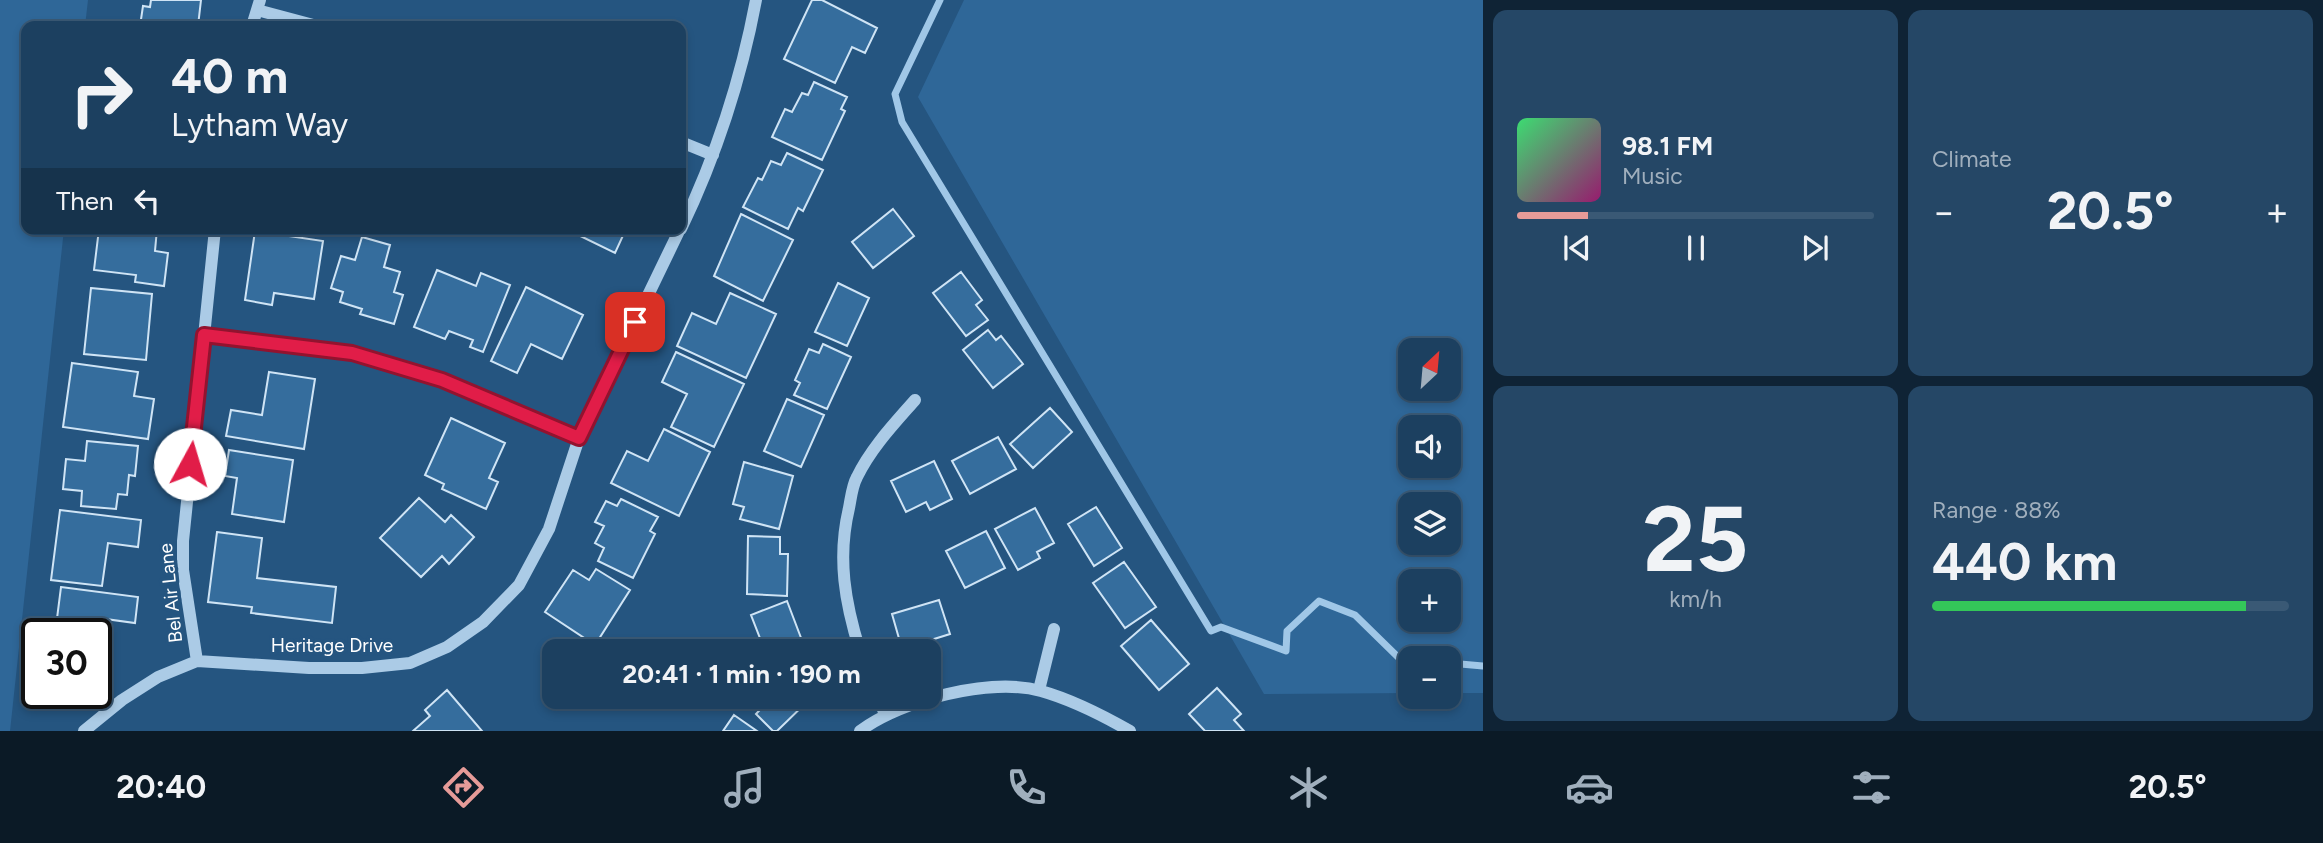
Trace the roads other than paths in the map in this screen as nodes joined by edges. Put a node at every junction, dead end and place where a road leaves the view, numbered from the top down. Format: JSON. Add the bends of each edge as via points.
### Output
{"nodes":[{"id":1,"x":756,"y":0,"type":"edge"},
{"id":2,"x":258,"y":5,"type":"edge"},
{"id":3,"x":303,"y":21,"type":"edge"},
{"id":4,"x":686,"y":144,"type":"edge"},
{"id":5,"x":713,"y":155,"type":"junction"},
{"id":6,"x":686,"y":217,"type":"edge"},
{"id":7,"x":214,"y":235,"type":"edge"},
{"id":8,"x":678,"y":235,"type":"edge"},
{"id":9,"x":204,"y":335,"type":"junction"},
{"id":10,"x":915,"y":400,"type":"dead end"},
{"id":11,"x":579,"y":438,"type":"junction"},
{"id":12,"x":1054,"y":629,"type":"dead end"},
{"id":13,"x":857,"y":639,"type":"edge"},
{"id":14,"x":197,"y":661,"type":"junction"},
{"id":15,"x":1039,"y":690,"type":"junction"},
{"id":16,"x":883,"y":709,"type":"edge"},
{"id":17,"x":885,"y":715,"type":"junction"},
{"id":18,"x":84,"y":731,"type":"edge"},
{"id":19,"x":860,"y":731,"type":"edge"},
{"id":20,"x":1130,"y":731,"type":"edge"}],
"edges":[{"from":1,"to":5,"type":"street","name":"Heritage Drive","via":[[747,50]]},
{"from":2,"to":3,"type":"street"},
{"from":4,"to":5,"type":"street"},
{"from":5,"to":6,"type":"street","name":"Heritage Drive"},
{"from":7,"to":9,"type":"street","name":"Bel Air Lane"},
{"from":8,"to":11,"type":"street","name":"Heritage Drive"},
{"from":9,"to":11,"type":"street","via":[[352,353],[446,381]]},
{"from":9,"to":14,"type":"street","name":"Bel Air Lane","via":[[183,541]]},
{"from":10,"to":13,"type":"street","via":[[873,450],[855,480],[842,550],[843,583]]},
{"from":11,"to":14,"type":"street","name":"Heritage Drive","via":[[549,529],[519,585],[483,622],[447,647],[410,663],[362,668]]},
{"from":12,"to":15,"type":"street"},
{"from":14,"to":18,"type":"street","name":"Heritage Drive","via":[[158,677]]},
{"from":15,"to":17,"type":"street","via":[[996,687],[942,696]]},
{"from":15,"to":20,"type":"street"},
{"from":16,"to":17,"type":"street"},
{"from":17,"to":19,"type":"street"}]}
